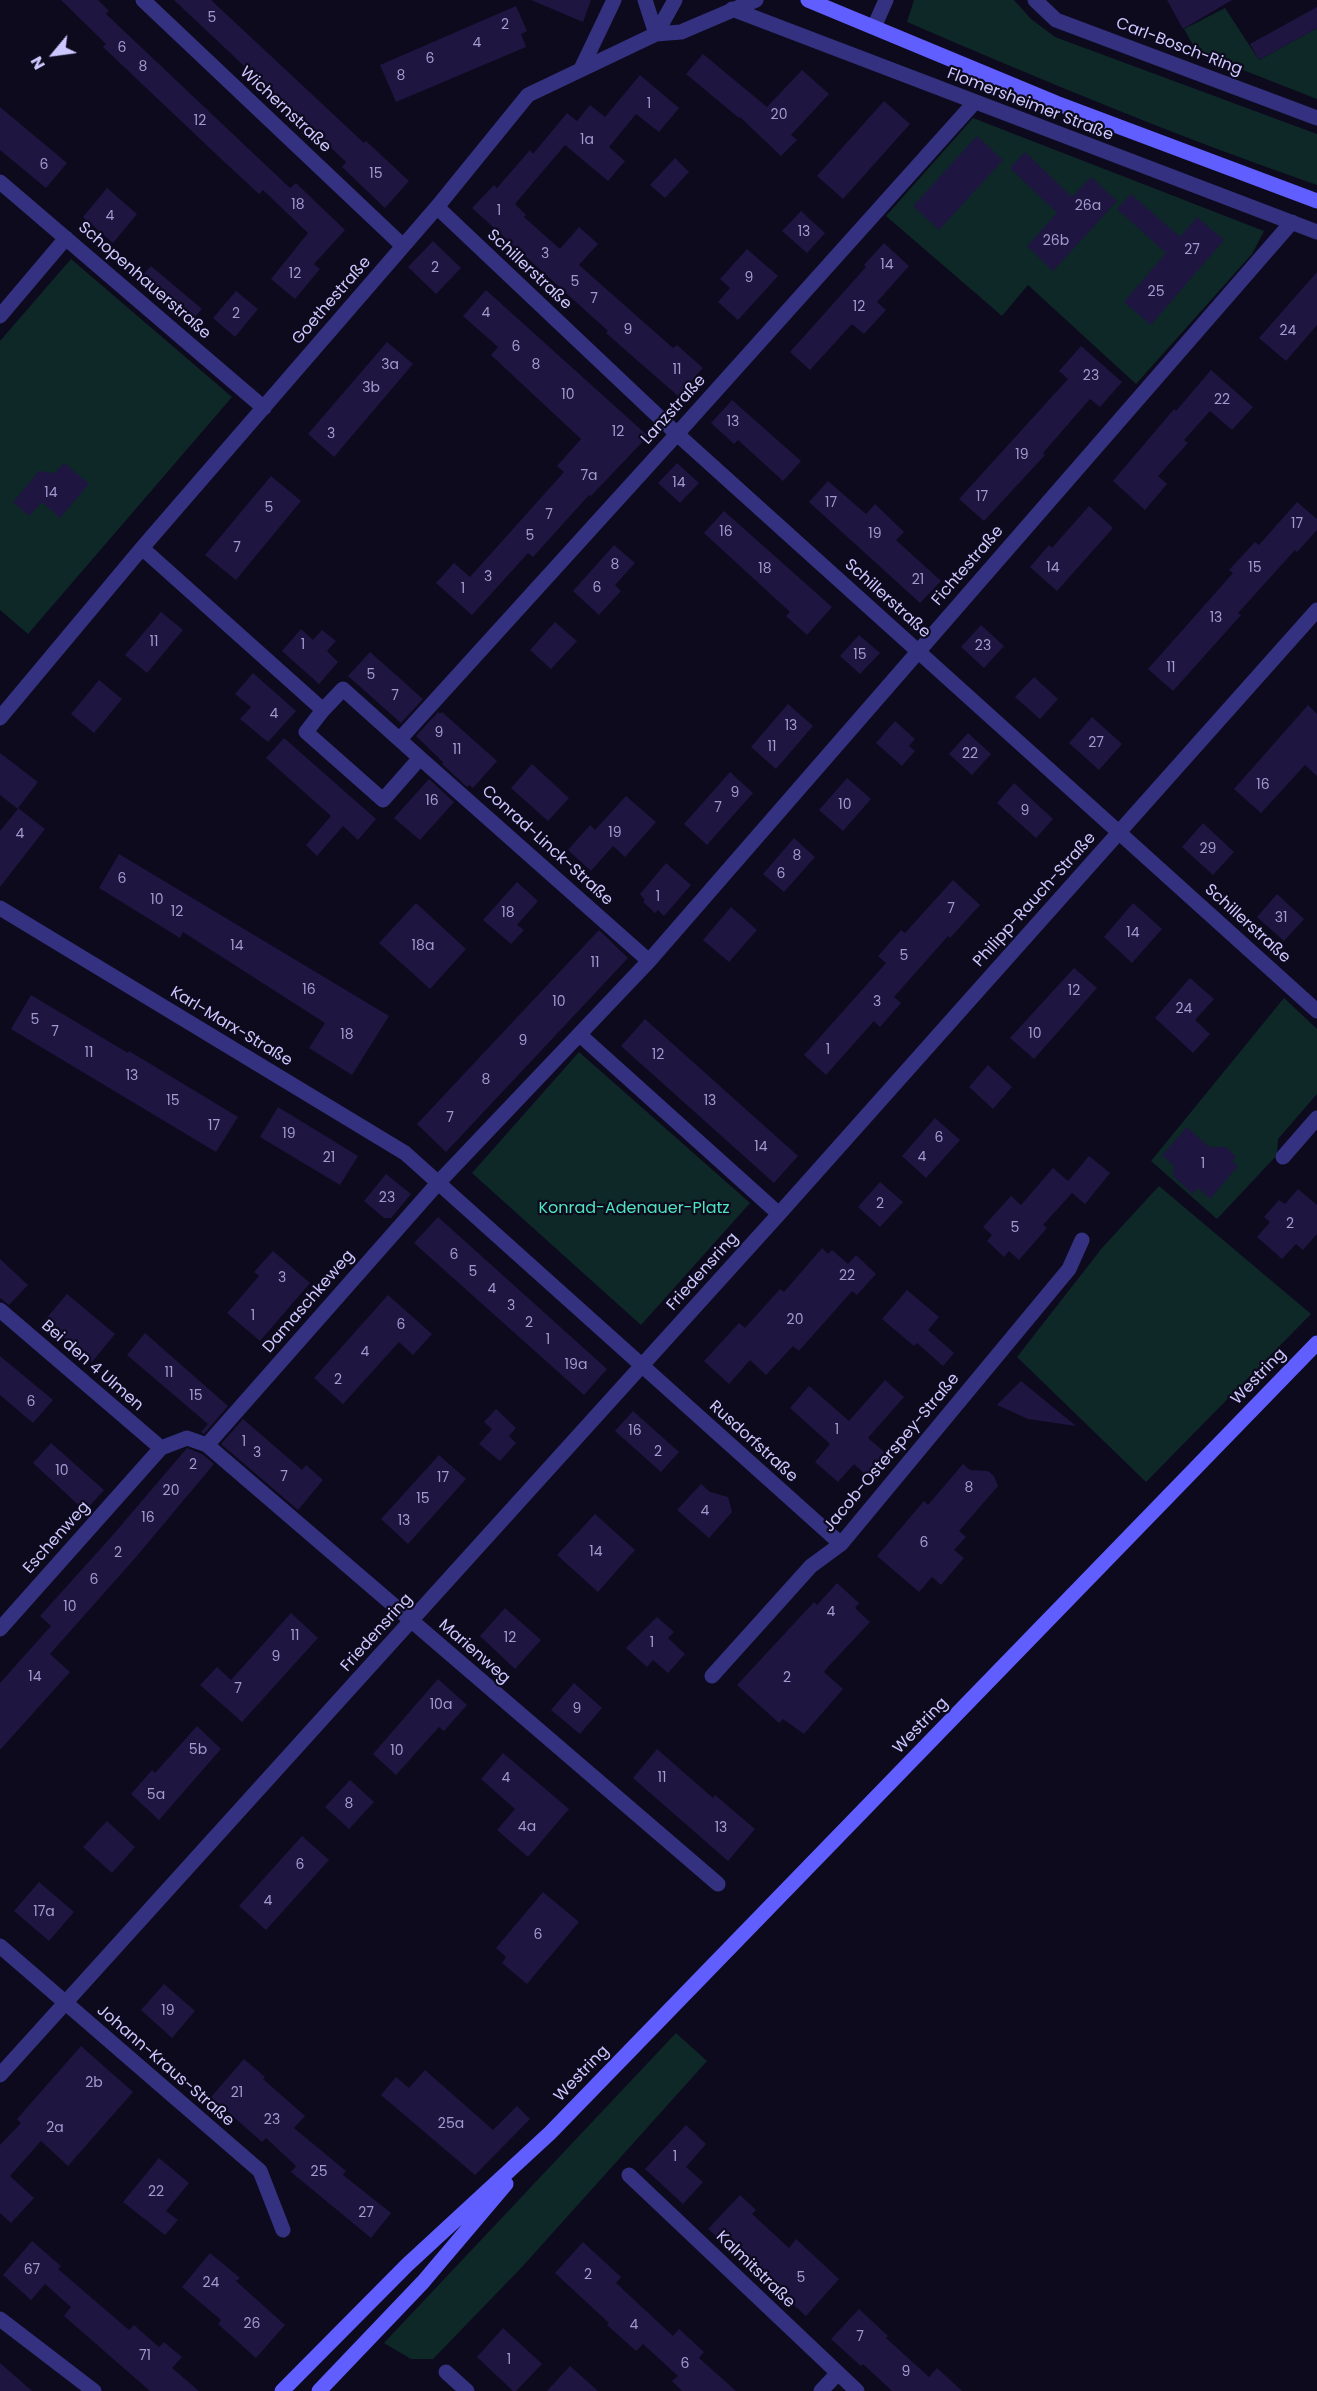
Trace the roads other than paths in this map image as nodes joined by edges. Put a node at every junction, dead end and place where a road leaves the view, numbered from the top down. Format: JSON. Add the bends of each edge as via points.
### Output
{"nodes":[{"id":1,"x":143,"y":0,"type":"edge"},
{"id":2,"x":614,"y":0,"type":"edge"},
{"id":3,"x":645,"y":0,"type":"edge"},
{"id":4,"x":675,"y":0,"type":"edge"},
{"id":5,"x":756,"y":0,"type":"edge"},
{"id":6,"x":808,"y":0,"type":"edge"},
{"id":7,"x":886,"y":0,"type":"edge"},
{"id":8,"x":1035,"y":0,"type":"edge"},
{"id":9,"x":732,"y":9,"type":"junction"},
{"id":10,"x":874,"y":27,"type":"junction"},
{"id":11,"x":656,"y":34,"type":"junction"},
{"id":12,"x":581,"y":69,"type":"junction"},
{"id":13,"x":974,"y":103,"type":"junction"},
{"id":14,"x":1317,"y":117,"type":"edge"},
{"id":15,"x":0,"y":182,"type":"edge"},
{"id":16,"x":1317,"y":201,"type":"edge"},
{"id":17,"x":437,"y":207,"type":"junction"},
{"id":18,"x":1292,"y":222,"type":"junction"},
{"id":19,"x":1317,"y":232,"type":"edge"},
{"id":20,"x":66,"y":238,"type":"junction"},
{"id":21,"x":403,"y":246,"type":"junction"},
{"id":22,"x":0,"y":316,"type":"edge"},
{"id":23,"x":264,"y":408,"type":"junction"},
{"id":24,"x":677,"y":434,"type":"junction"},
{"id":25,"x":142,"y":548,"type":"junction"},
{"id":26,"x":1317,"y":610,"type":"edge"},
{"id":27,"x":918,"y":651,"type":"junction"},
{"id":28,"x":323,"y":711,"type":"junction"},
{"id":29,"x":0,"y":718,"type":"edge"},
{"id":30,"x":400,"y":740,"type":"junction"},
{"id":31,"x":420,"y":758,"type":"junction"},
{"id":32,"x":1119,"y":832,"type":"junction"},
{"id":33,"x":0,"y":908,"type":"edge"},
{"id":34,"x":649,"y":961,"type":"junction"},
{"id":35,"x":1317,"y":1011,"type":"edge"},
{"id":36,"x":580,"y":1035,"type":"junction"},
{"id":37,"x":1317,"y":1118,"type":"edge"},
{"id":38,"x":1283,"y":1157,"type":"dead end"},
{"id":39,"x":438,"y":1183,"type":"junction"},
{"id":40,"x":779,"y":1214,"type":"junction"},
{"id":41,"x":1083,"y":1240,"type":"dead end"},
{"id":42,"x":0,"y":1310,"type":"edge"},
{"id":43,"x":1317,"y":1343,"type":"edge"},
{"id":44,"x":642,"y":1366,"type":"junction"},
{"id":45,"x":207,"y":1445,"type":"junction"},
{"id":46,"x":161,"y":1448,"type":"junction"},
{"id":47,"x":841,"y":1544,"type":"junction"},
{"id":48,"x":412,"y":1622,"type":"junction"},
{"id":49,"x":0,"y":1629,"type":"edge"},
{"id":50,"x":712,"y":1676,"type":"dead end"},
{"id":51,"x":718,"y":1884,"type":"dead end"},
{"id":52,"x":0,"y":1946,"type":"edge"},
{"id":53,"x":64,"y":2002,"type":"junction"},
{"id":54,"x":0,"y":2075,"type":"edge"},
{"id":55,"x":550,"y":2133,"type":"junction"},
{"id":56,"x":629,"y":2175,"type":"dead end"},
{"id":57,"x":283,"y":2230,"type":"dead end"},
{"id":58,"x":0,"y":2319,"type":"edge"},
{"id":59,"x":446,"y":2372,"type":"dead end"},
{"id":60,"x":838,"y":2373,"type":"junction"},
{"id":61,"x":94,"y":2391,"type":"edge"},
{"id":62,"x":282,"y":2391,"type":"edge"},
{"id":63,"x":319,"y":2391,"type":"edge"},
{"id":64,"x":467,"y":2391,"type":"edge"},
{"id":65,"x":821,"y":2391,"type":"edge"},
{"id":66,"x":857,"y":2391,"type":"edge"}],
"edges":[{"from":1,"to":21,"type":"street","name":"Wichernstraße"},
{"from":2,"to":12,"type":"street"},
{"from":3,"to":11,"type":"street"},
{"from":4,"to":11,"type":"street"},
{"from":5,"to":9,"type":"street","name":"Goethestraße"},
{"from":6,"to":10,"type":"main road","name":"Flomersheimer Straße"},
{"from":7,"to":10,"type":"street"},
{"from":8,"to":14,"type":"street","name":"Carl-Bosch-Ring","via":[[1056,20]]},
{"from":9,"to":11,"type":"street","name":"Goethestraße","via":[[681,32]]},
{"from":9,"to":13,"type":"street","name":"Flomersheimer Straße"},
{"from":10,"to":16,"type":"main road","name":"Flomersheimer Straße","via":[[1056,103]]},
{"from":11,"to":12,"type":"street","name":"Goethestraße"},
{"from":12,"to":17,"type":"street","name":"Goethestraße","via":[[528,94]]},
{"from":13,"to":18,"type":"street","name":"Flomersheimer Straße"},
{"from":13,"to":24,"type":"street","name":"Lanzstraße"},
{"from":15,"to":20,"type":"street","name":"Schopenhauerstraße"},
{"from":17,"to":21,"type":"street","name":"Goethestraße"},
{"from":17,"to":24,"type":"street","name":"Schillerstraße"},
{"from":18,"to":19,"type":"street","name":"Flomersheimer Straße"},
{"from":18,"to":27,"type":"street","name":"Fichtestraße"},
{"from":20,"to":22,"type":"street"},
{"from":20,"to":23,"type":"street","name":"Schopenhauerstraße"},
{"from":21,"to":23,"type":"street","name":"Goethestraße"},
{"from":23,"to":25,"type":"street","name":"Goethestraße"},
{"from":24,"to":27,"type":"street","name":"Schillerstraße"},
{"from":24,"to":30,"type":"street","name":"Lanzstraße"},
{"from":25,"to":28,"type":"street"},
{"from":25,"to":29,"type":"street","name":"Goethestraße"},
{"from":26,"to":32,"type":"street","name":"Philipp-Rauch-Straße"},
{"from":27,"to":32,"type":"street","name":"Schillerstraße"},
{"from":27,"to":34,"type":"street","name":"Fichtestraße"},
{"from":28,"to":30,"type":"street","name":"Conrad-Linck-Straße","via":[[343,689]]},
{"from":28,"to":31,"type":"street","name":"Conrad-Linck-Straße","via":[[306,732],[382,800]]},
{"from":30,"to":31,"type":"street","name":"Conrad-Linck-Straße"},
{"from":31,"to":34,"type":"street","name":"Conrad-Linck-Straße"},
{"from":32,"to":35,"type":"street","name":"Schillerstraße"},
{"from":32,"to":40,"type":"street","name":"Philipp-Rauch-Straße"},
{"from":33,"to":39,"type":"street","name":"Karl-Marx-Straße","via":[[405,1153]]},
{"from":34,"to":36,"type":"street"},
{"from":36,"to":39,"type":"street"},
{"from":36,"to":40,"type":"street"},
{"from":37,"to":38,"type":"street"},
{"from":39,"to":44,"type":"street"},
{"from":39,"to":45,"type":"street","name":"Damaschkeweg"},
{"from":40,"to":44,"type":"street","name":"Friedensring"},
{"from":41,"to":47,"type":"street","name":"Jacob-Osterspey-Straße","via":[[1069,1269]]},
{"from":42,"to":46,"type":"street","name":"Bei den 4 Ulmen"},
{"from":43,"to":55,"type":"main road","name":"Westring"},
{"from":44,"to":47,"type":"street","name":"Rusdorfstraße"},
{"from":44,"to":48,"type":"street","name":"Friedensring"},
{"from":45,"to":46,"type":"street","via":[[188,1438]]},
{"from":45,"to":48,"type":"street","name":"Marienweg"},
{"from":46,"to":49,"type":"street","name":"Eschenweg"},
{"from":47,"to":50,"type":"street","name":"Jacob-Osterspey-Straße","via":[[811,1566]]},
{"from":48,"to":51,"type":"street","name":"Marienweg"},
{"from":48,"to":53,"type":"street","name":"Friedensring"},
{"from":52,"to":53,"type":"street","name":"Johann-Kraus-Straße"},
{"from":53,"to":54,"type":"street","name":"Friedensring"},
{"from":53,"to":57,"type":"street","name":"Johann-Kraus-Straße","via":[[260,2171]]},
{"from":55,"to":62,"type":"main road","name":"Westring","via":[[407,2265]]},
{"from":55,"to":63,"type":"main road","name":"Westring","via":[[423,2282]]},
{"from":56,"to":60,"type":"street","name":"Kalmitstraße"},
{"from":58,"to":61,"type":"street"},
{"from":59,"to":64,"type":"street"},
{"from":60,"to":65,"type":"street"},
{"from":60,"to":66,"type":"street","name":"Kalmitstraße"}]}
